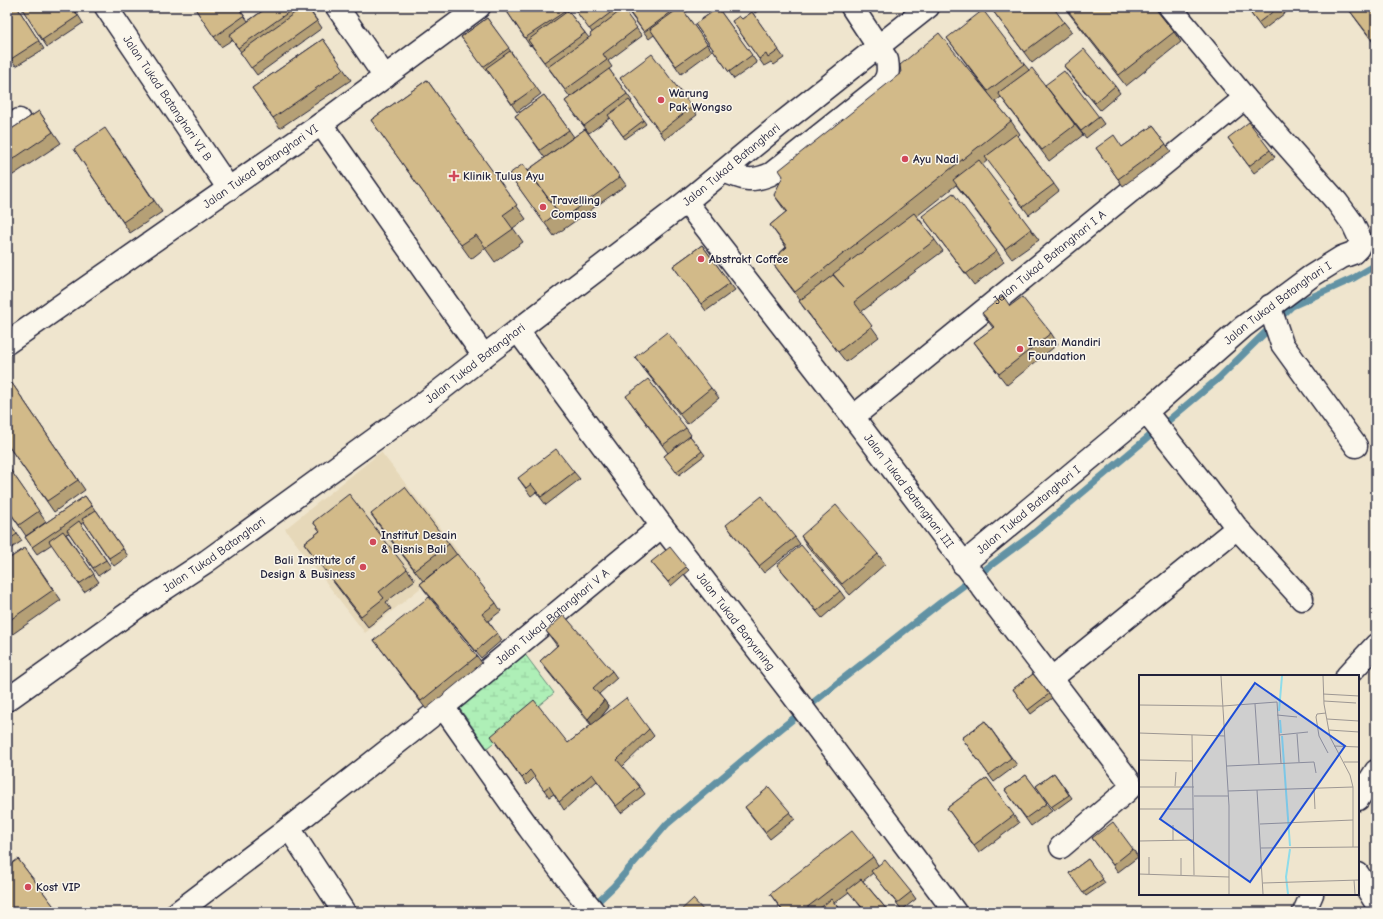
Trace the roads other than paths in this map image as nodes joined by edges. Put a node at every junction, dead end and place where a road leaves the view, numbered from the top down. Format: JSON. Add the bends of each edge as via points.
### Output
{"nodes":[{"id":1,"x":106,"y":7,"type":"edge"},
{"id":2,"x":338,"y":7,"type":"edge"},
{"id":3,"x":479,"y":7,"type":"edge"},
{"id":4,"x":852,"y":7,"type":"edge"},
{"id":5,"x":928,"y":7,"type":"edge"},
{"id":6,"x":1170,"y":7,"type":"edge"},
{"id":7,"x":878,"y":47,"type":"junction"},
{"id":8,"x":385,"y":77,"type":"junction"},
{"id":9,"x":1246,"y":98,"type":"junction"},
{"id":10,"x":321,"y":124,"type":"junction"},
{"id":11,"x":724,"y":171,"type":"junction"},
{"id":12,"x":229,"y":189,"type":"junction"},
{"id":13,"x":686,"y":202,"type":"junction"},
{"id":14,"x":1271,"y":310,"type":"junction"},
{"id":15,"x":518,"y":331,"type":"junction"},
{"id":16,"x":11,"y":333,"type":"edge"},
{"id":17,"x":484,"y":356,"type":"junction"},
{"id":18,"x":853,"y":417,"type":"junction"},
{"id":19,"x":1151,"y":419,"type":"junction"},
{"id":20,"x":1356,"y":446,"type":"dead end"},
{"id":21,"x":662,"y":526,"type":"junction"},
{"id":22,"x":1237,"y":528,"type":"junction"},
{"id":23,"x":968,"y":569,"type":"junction"},
{"id":24,"x":1302,"y":599,"type":"dead end"},
{"id":25,"x":1376,"y":645,"type":"edge"},
{"id":26,"x":1348,"y":675,"type":"edge"},
{"id":27,"x":1052,"y":678,"type":"junction"},
{"id":28,"x":7,"y":700,"type":"edge"},
{"id":29,"x":443,"y":707,"type":"junction"},
{"id":30,"x":1376,"y":771,"type":"edge"},
{"id":31,"x":1359,"y":797,"type":"edge"},
{"id":32,"x":289,"y":828,"type":"junction"},
{"id":33,"x":1061,"y":847,"type":"dead end"},
{"id":34,"x":1359,"y":876,"type":"edge"},
{"id":35,"x":1312,"y":895,"type":"edge"},
{"id":36,"x":1376,"y":903,"type":"edge"},
{"id":37,"x":950,"y":910,"type":"edge"},
{"id":38,"x":178,"y":912,"type":"edge"},
{"id":39,"x":344,"y":912,"type":"edge"},
{"id":40,"x":594,"y":912,"type":"edge"},
{"id":41,"x":1304,"y":912,"type":"edge"}],
"edges":[{"from":1,"to":12,"type":"street","name":"Jalan Tukad Batanghari VI B"},
{"from":2,"to":8,"type":"street"},
{"from":3,"to":8,"type":"street"},
{"from":4,"to":7,"type":"street"},
{"from":5,"to":7,"type":"street","name":"Jalan Tukad Batanghari"},
{"from":6,"to":9,"type":"street","name":"Jalan Tukad Batanghari I"},
{"from":7,"to":11,"type":"street","name":"Jalan Tukad Batanghari"},
{"from":7,"to":11,"type":"street","via":[[887,60],[889,70],[887,80],[880,87],[771,174],[758,179],[744,179]]},
{"from":8,"to":10,"type":"street"},
{"from":9,"to":14,"type":"street","name":"Jalan Tukad Batanghari I","via":[[1337,202],[1353,224],[1361,241],[1353,253],[1310,278]]},
{"from":9,"to":18,"type":"street","name":"Jalan Tukad Batanghari I A"},
{"from":10,"to":12,"type":"street","name":"Jalan Tukad Batanghari VI"},
{"from":10,"to":17,"type":"street","name":"Jalan Tukad Batanghari VI"},
{"from":11,"to":13,"type":"street","name":"Jalan Tukad Batanghari"},
{"from":12,"to":16,"type":"street","name":"Jalan Tukad Batanghari VI"},
{"from":13,"to":15,"type":"street","name":"Jalan Tukad Batanghari"},
{"from":13,"to":18,"type":"street","name":"Jalan Tukad Batanghari III"},
{"from":14,"to":19,"type":"street","name":"Jalan Tukad Batanghari I","via":[[1243,327]]},
{"from":14,"to":20,"type":"street","via":[[1282,344]]},
{"from":15,"to":17,"type":"street","name":"Jalan Tukad Batanghari"},
{"from":15,"to":21,"type":"street","name":"Jalan Tukad Banyuning"},
{"from":17,"to":28,"type":"street","name":"Jalan Tukad Batanghari","via":[[415,410],[213,557],[137,607]]},
{"from":18,"to":23,"type":"street","name":"Jalan Tukad Batanghari III"},
{"from":19,"to":22,"type":"street"},
{"from":19,"to":23,"type":"street","name":"Jalan Tukad Batanghari I"},
{"from":21,"to":29,"type":"street","name":"Jalan Tukad Batanghari V A"},
{"from":21,"to":37,"type":"street","name":"Jalan Tukad Banyuning","via":[[822,733]]},
{"from":22,"to":24,"type":"street"},
{"from":22,"to":27,"type":"street"},
{"from":23,"to":27,"type":"street","name":"Jalan Tukad Batanghari III"},
{"from":25,"to":26,"type":"street"},
{"from":27,"to":33,"type":"street","name":"Jalan Tukad Batanghari III","via":[[1130,782],[1131,787]]},
{"from":29,"to":32,"type":"street","name":"Jalan Tukad Batanghari V A"},
{"from":29,"to":40,"type":"street"},
{"from":30,"to":31,"type":"street"},
{"from":32,"to":38,"type":"street","name":"Jalan Tukad Batanghari V A"},
{"from":32,"to":39,"type":"street"},
{"from":34,"to":36,"type":"street"},
{"from":35,"to":41,"type":"street"}]}
